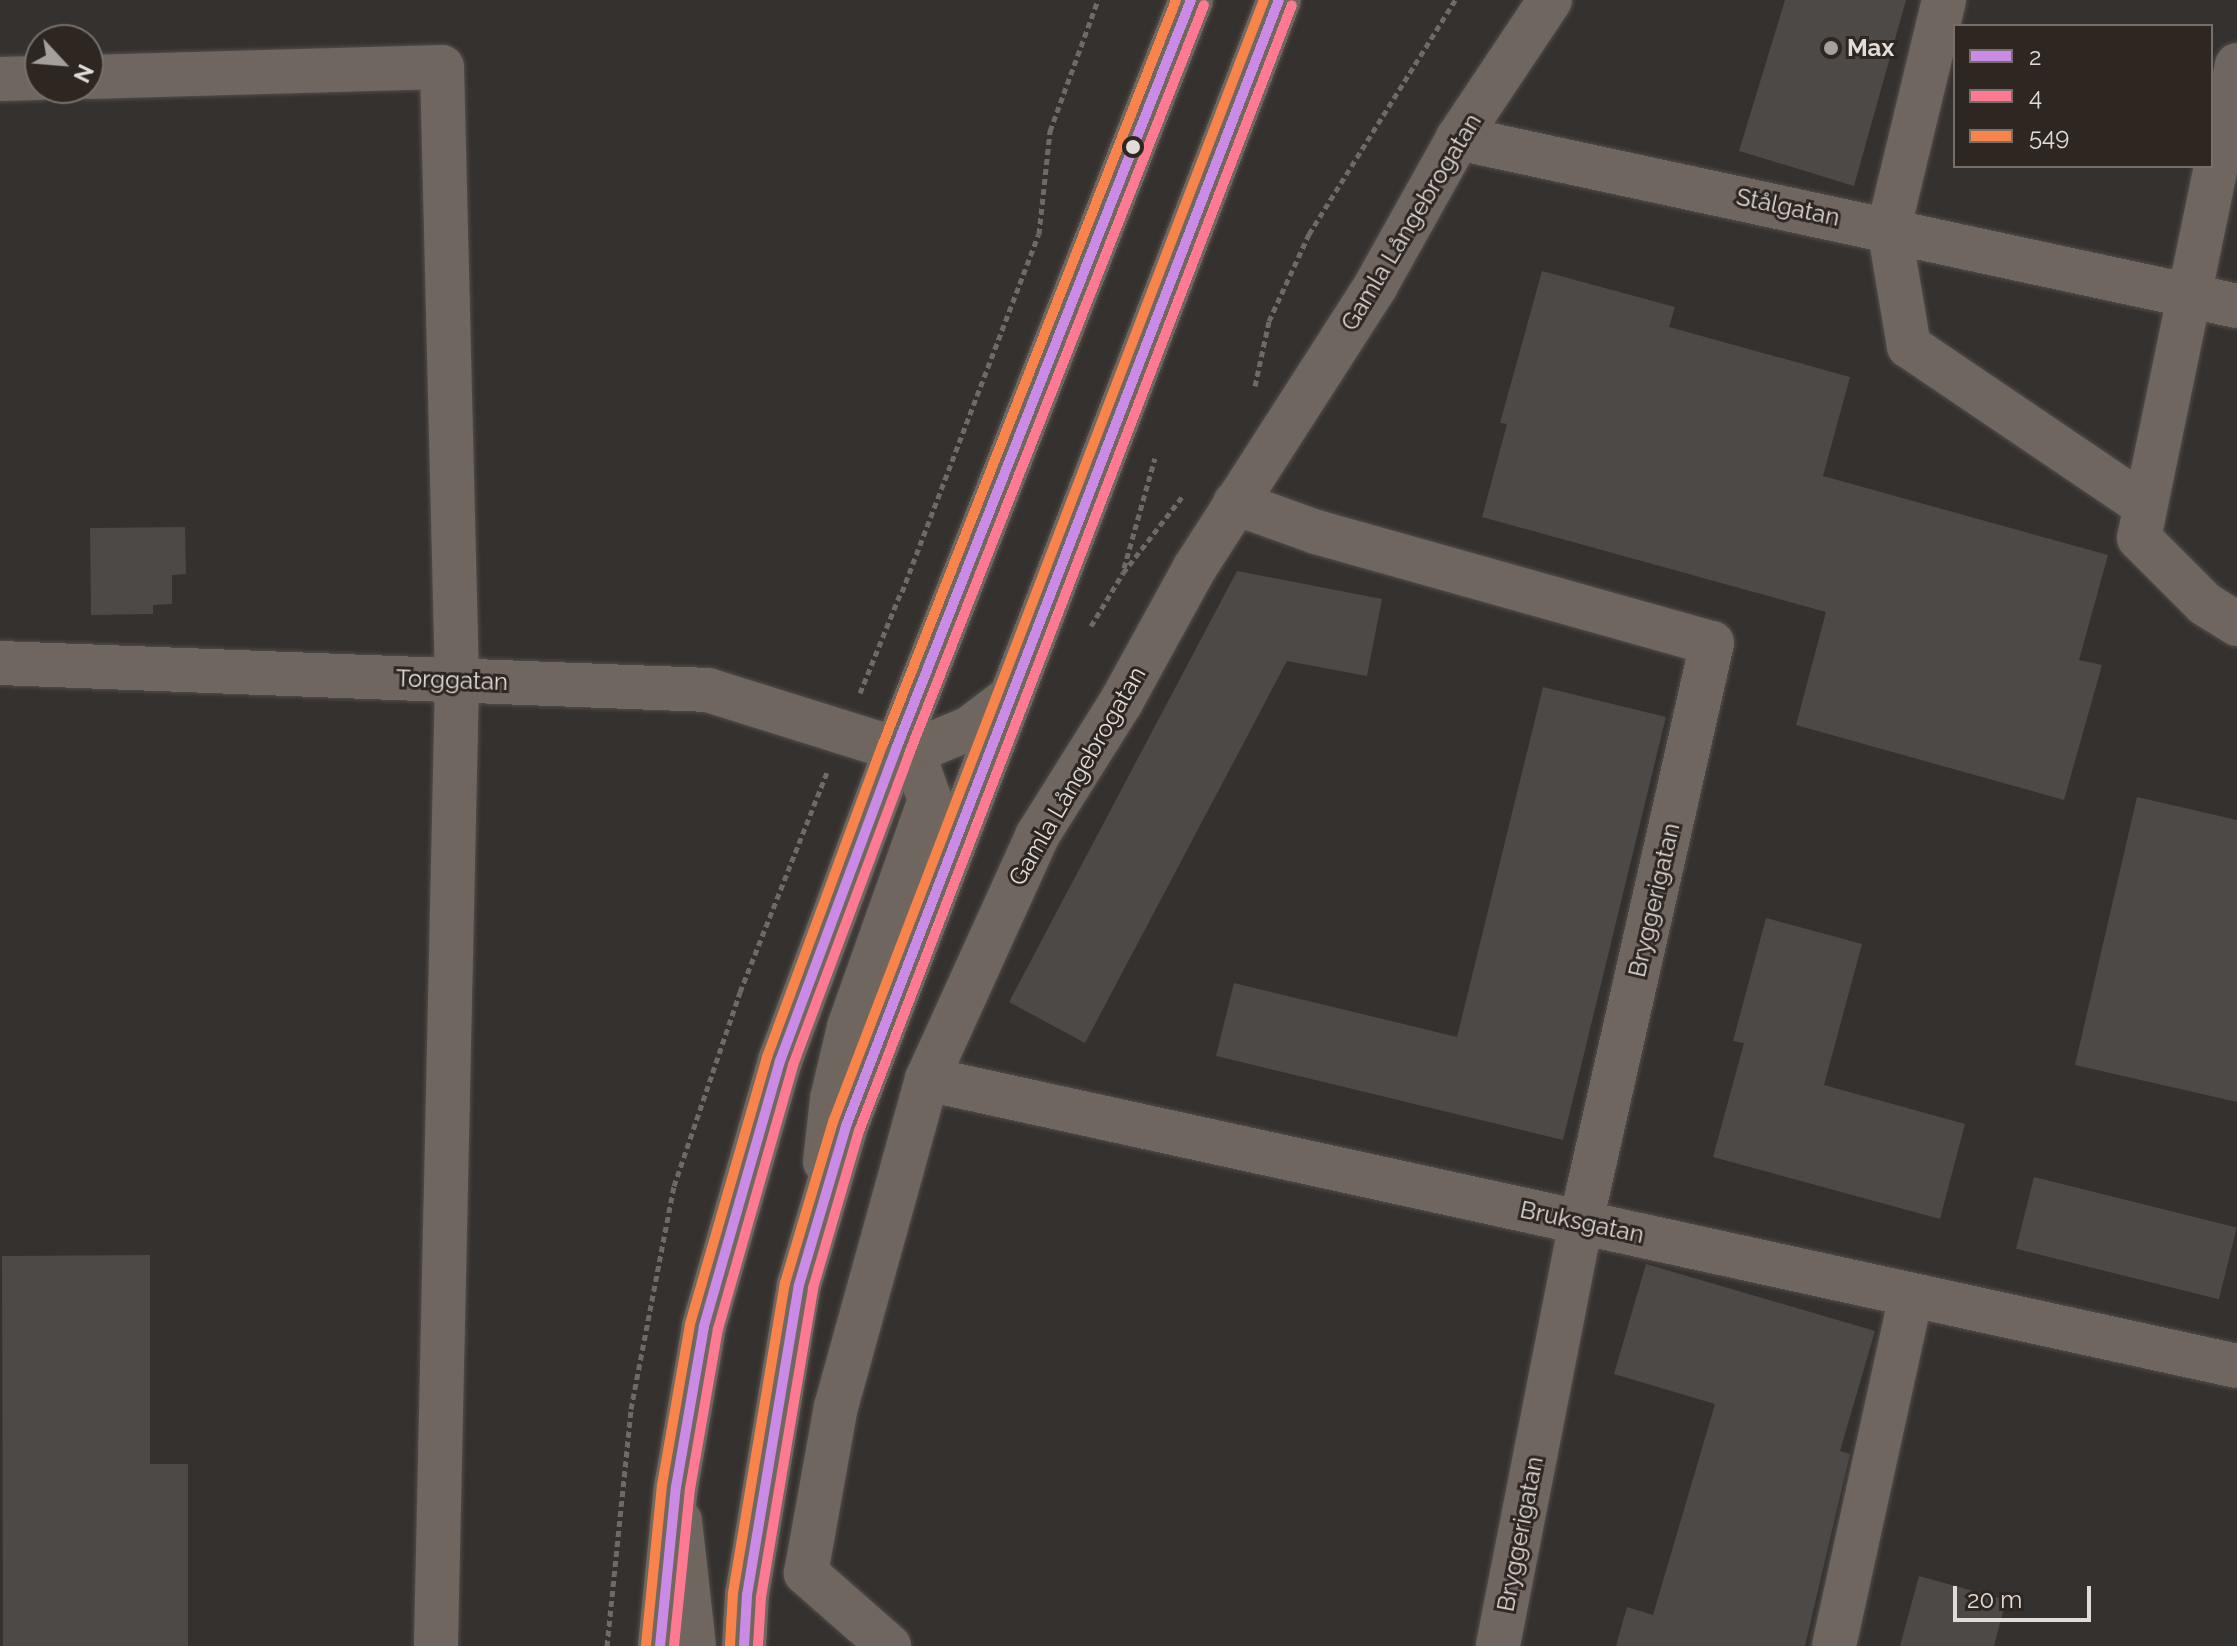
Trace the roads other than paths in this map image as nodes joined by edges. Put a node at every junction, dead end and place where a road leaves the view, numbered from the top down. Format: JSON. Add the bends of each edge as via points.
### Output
{"nodes":[{"id":1,"x":1191,"y":0,"type":"edge"},
{"id":2,"x":1279,"y":0,"type":"edge"},
{"id":3,"x":1550,"y":0,"type":"edge"},
{"id":4,"x":1944,"y":0,"type":"edge"},
{"id":5,"x":2237,"y":65,"type":"edge"},
{"id":6,"x":104,"y":77,"type":"edge"},
{"id":7,"x":24,"y":78,"type":"edge"},
{"id":8,"x":0,"y":79,"type":"edge"},
{"id":9,"x":1458,"y":138,"type":"junction"},
{"id":10,"x":1889,"y":228,"type":"junction"},
{"id":11,"x":2189,"y":296,"type":"junction"},
{"id":12,"x":2237,"y":306,"type":"edge"},
{"id":13,"x":1235,"y":503,"type":"junction"},
{"id":14,"x":2145,"y":506,"type":"junction"},
{"id":15,"x":2237,"y":624,"type":"edge"},
{"id":16,"x":0,"y":663,"type":"edge"},
{"id":17,"x":457,"y":680,"type":"junction"},
{"id":18,"x":1008,"y":699,"type":"junction"},
{"id":19,"x":896,"y":749,"type":"junction"},
{"id":20,"x":927,"y":1079,"type":"junction"},
{"id":21,"x":819,"y":1212,"type":"junction"},
{"id":22,"x":1581,"y":1222,"type":"junction"},
{"id":23,"x":1911,"y":1295,"type":"junction"},
{"id":24,"x":2237,"y":1366,"type":"edge"},
{"id":25,"x":676,"y":1487,"type":"junction"},
{"id":26,"x":436,"y":1646,"type":"edge"},
{"id":27,"x":660,"y":1646,"type":"edge"},
{"id":28,"x":694,"y":1646,"type":"edge"},
{"id":29,"x":744,"y":1646,"type":"edge"},
{"id":30,"x":889,"y":1646,"type":"edge"},
{"id":31,"x":1498,"y":1646,"type":"edge"},
{"id":32,"x":1834,"y":1646,"type":"edge"}],
"edges":[{"from":1,"to":19,"type":"main road"},
{"from":2,"to":18,"type":"main road"},
{"from":3,"to":9,"type":"street","name":"Gamla Långebrogatan"},
{"from":4,"to":10,"type":"street"},
{"from":5,"to":11,"type":"street"},
{"from":6,"to":17,"type":"street","via":[[442,67]]},
{"from":7,"to":8,"type":"street"},
{"from":9,"to":10,"type":"street","name":"Stålgatan"},
{"from":9,"to":13,"type":"street","name":"Gamla Långebrogatan","via":[[1376,285]]},
{"from":10,"to":11,"type":"street","name":"Stålgatan"},
{"from":10,"to":14,"type":"street","via":[[1909,346]]},
{"from":11,"to":12,"type":"street","name":"Stålgatan"},
{"from":11,"to":14,"type":"street"},
{"from":13,"to":20,"type":"street","name":"Gamla Långebrogatan","via":[[1037,836]]},
{"from":13,"to":22,"type":"street","name":"Bryggerigatan","via":[[1316,532],[1712,643]]},
{"from":14,"to":15,"type":"street","via":[[2139,538],[2205,604]]},
{"from":16,"to":17,"type":"street","name":"Torggatan"},
{"from":17,"to":19,"type":"street","name":"Torggatan","via":[[708,690]]},
{"from":17,"to":26,"type":"street"},
{"from":18,"to":19,"type":"street","via":[[970,728],[932,744]]},
{"from":18,"to":21,"type":"main road","via":[[846,1126]]},
{"from":19,"to":21,"type":"street","via":[[920,772],[930,800],[849,1027],[832,1099]]},
{"from":19,"to":25,"type":"main road","via":[[744,1172],[704,1326]]},
{"from":20,"to":22,"type":"street","name":"Bruksgatan"},
{"from":20,"to":30,"type":"street","name":"Gamla Långebrogatan","via":[[836,1407],[806,1573]]},
{"from":21,"to":29,"type":"main road","via":[[799,1285],[747,1595]]},
{"from":22,"to":23,"type":"street","name":"Bruksgatan"},
{"from":22,"to":31,"type":"street","name":"Bryggerigatan"},
{"from":23,"to":24,"type":"street","name":"Bruksgatan"},
{"from":23,"to":32,"type":"street"},
{"from":25,"to":27,"type":"main road"},
{"from":25,"to":28,"type":"street"}]}
